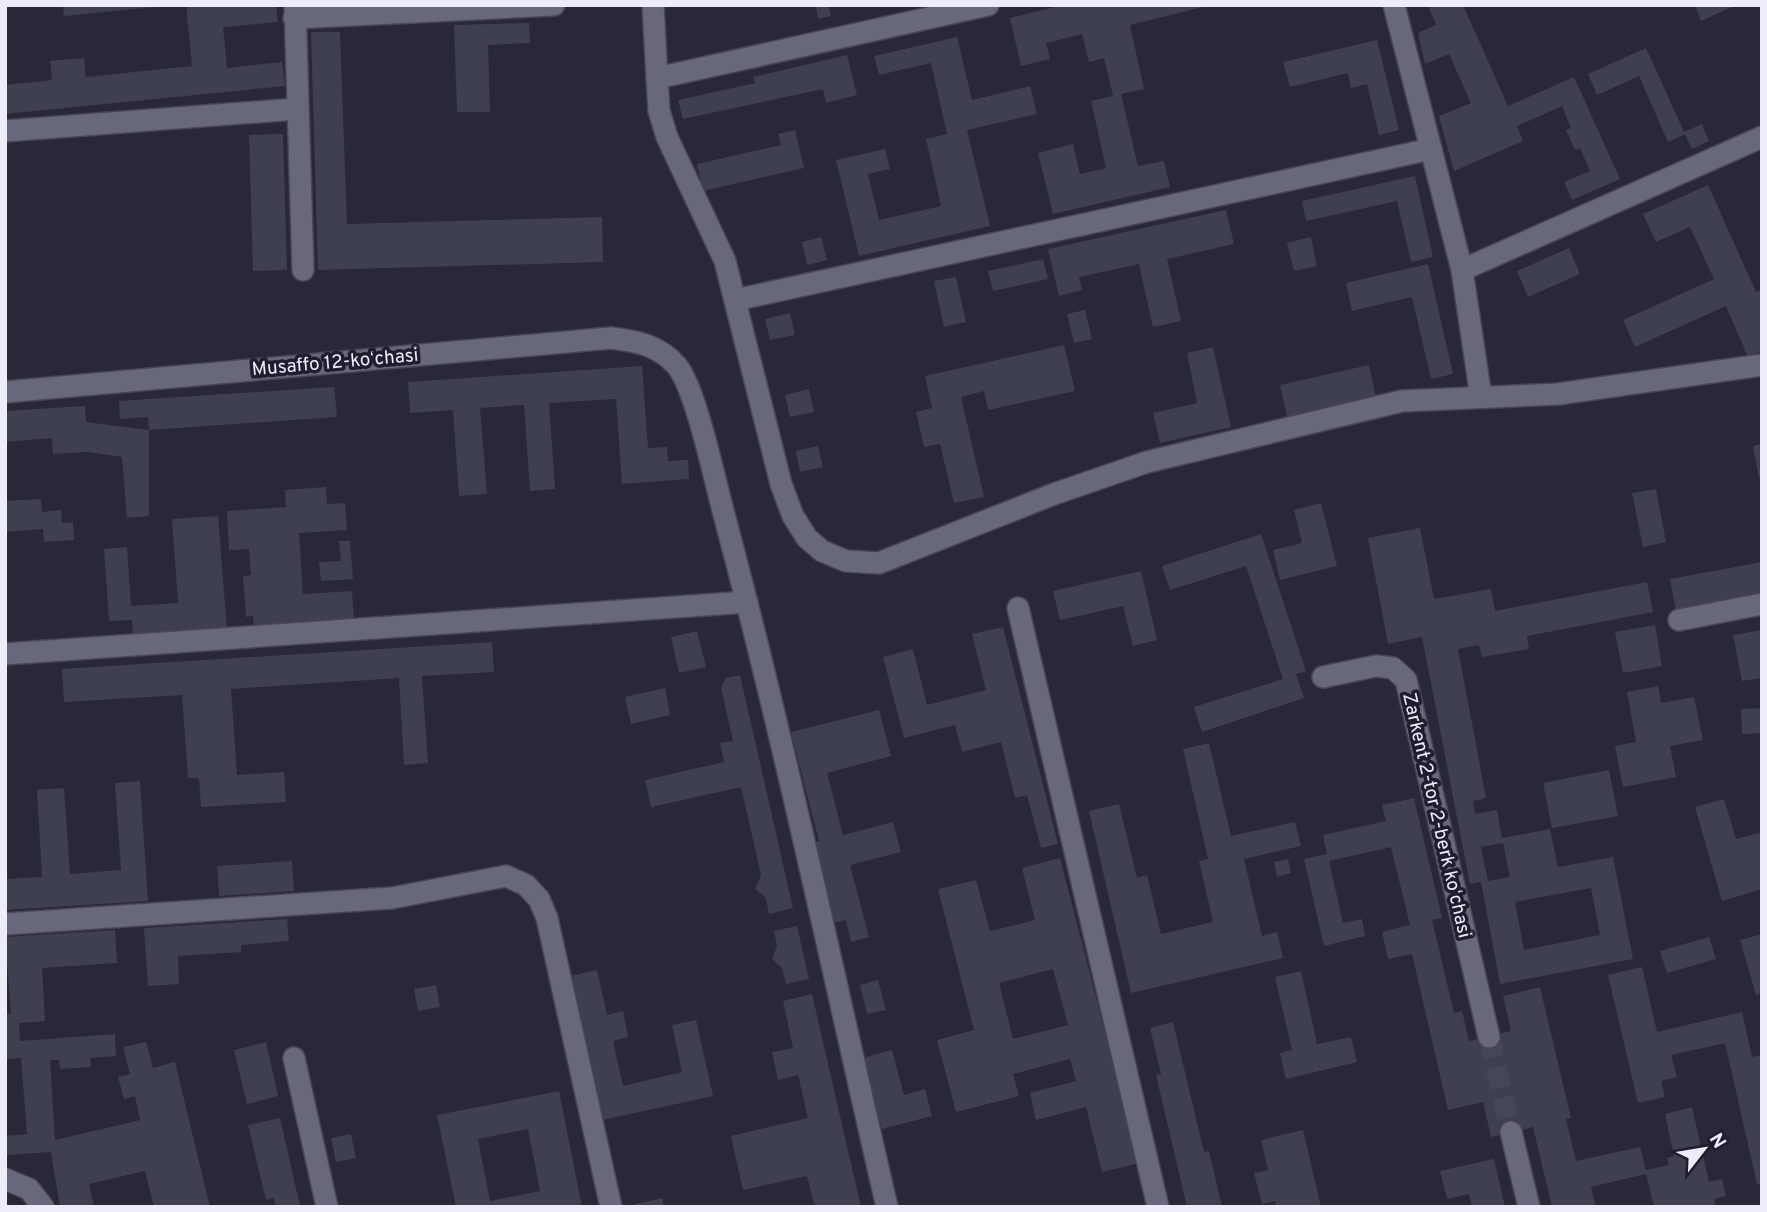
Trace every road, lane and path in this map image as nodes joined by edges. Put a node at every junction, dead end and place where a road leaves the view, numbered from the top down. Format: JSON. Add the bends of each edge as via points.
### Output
{"nodes":[{"id":1,"x":554,"y":5,"type":"edge"},
{"id":2,"x":653,"y":5,"type":"edge"},
{"id":3,"x":988,"y":5,"type":"edge"},
{"id":4,"x":1394,"y":5,"type":"edge"},
{"id":5,"x":294,"y":12,"type":"edge"},
{"id":6,"x":657,"y":78,"type":"junction"},
{"id":7,"x":298,"y":109,"type":"junction"},
{"id":8,"x":5,"y":131,"type":"edge"},
{"id":9,"x":1762,"y":137,"type":"edge"},
{"id":10,"x":1431,"y":149,"type":"junction"},
{"id":11,"x":303,"y":270,"type":"dead end"},
{"id":12,"x":1462,"y":270,"type":"junction"},
{"id":13,"x":735,"y":300,"type":"junction"},
{"id":14,"x":1762,"y":365,"type":"edge"},
{"id":15,"x":5,"y":391,"type":"edge"},
{"id":16,"x":1481,"y":397,"type":"junction"},
{"id":17,"x":747,"y":602,"type":"junction"},
{"id":18,"x":1762,"y":604,"type":"edge"},
{"id":19,"x":1018,"y":607,"type":"dead end"},
{"id":20,"x":1679,"y":621,"type":"dead end"},
{"id":21,"x":5,"y":654,"type":"edge"},
{"id":22,"x":1323,"y":677,"type":"dead end"},
{"id":23,"x":5,"y":924,"type":"edge"},
{"id":24,"x":1489,"y":1037,"type":"tunnel mouth"},
{"id":25,"x":294,"y":1058,"type":"dead end"},
{"id":26,"x":1511,"y":1132,"type":"tunnel mouth"},
{"id":27,"x":5,"y":1179,"type":"edge"},
{"id":28,"x":43,"y":1207,"type":"edge"},
{"id":29,"x":327,"y":1207,"type":"edge"},
{"id":30,"x":611,"y":1207,"type":"edge"},
{"id":31,"x":887,"y":1207,"type":"edge"},
{"id":32,"x":1158,"y":1207,"type":"edge"},
{"id":33,"x":1529,"y":1207,"type":"edge"}],
"edges":[{"from":1,"to":5,"type":"street"},
{"from":2,"to":6,"type":"street"},
{"from":3,"to":6,"type":"street"},
{"from":4,"to":10,"type":"street"},
{"from":5,"to":7,"type":"street"},
{"from":6,"to":13,"type":"street","via":[[659,111],[667,137],[725,261]]},
{"from":7,"to":8,"type":"street"},
{"from":7,"to":11,"type":"street"},
{"from":9,"to":12,"type":"street"},
{"from":10,"to":12,"type":"street"},
{"from":10,"to":13,"type":"street"},
{"from":12,"to":16,"type":"street"},
{"from":13,"to":16,"type":"street","via":[[793,516],[822,551],[846,561],[879,563],[1147,462],[1402,401]]},
{"from":14,"to":16,"type":"street","via":[[1558,394]]},
{"from":15,"to":17,"type":"street","name":"Musaffo 12-koʻchasi","via":[[611,338],[641,342],[678,367],[694,405]]},
{"from":17,"to":21,"type":"street"},
{"from":17,"to":31,"type":"street"},
{"from":18,"to":20,"type":"street"},
{"from":19,"to":32,"type":"street"},
{"from":22,"to":24,"type":"street","name":"Zarkent 2-tor 2-berk koʻchasi","via":[[1377,666],[1393,668],[1406,680]]},
{"from":23,"to":30,"type":"street","via":[[392,898],[506,876],[526,885],[547,918]]},
{"from":25,"to":29,"type":"street"},
{"from":26,"to":33,"type":"street"},
{"from":27,"to":28,"type":"street","via":[[29,1189]]}]}
